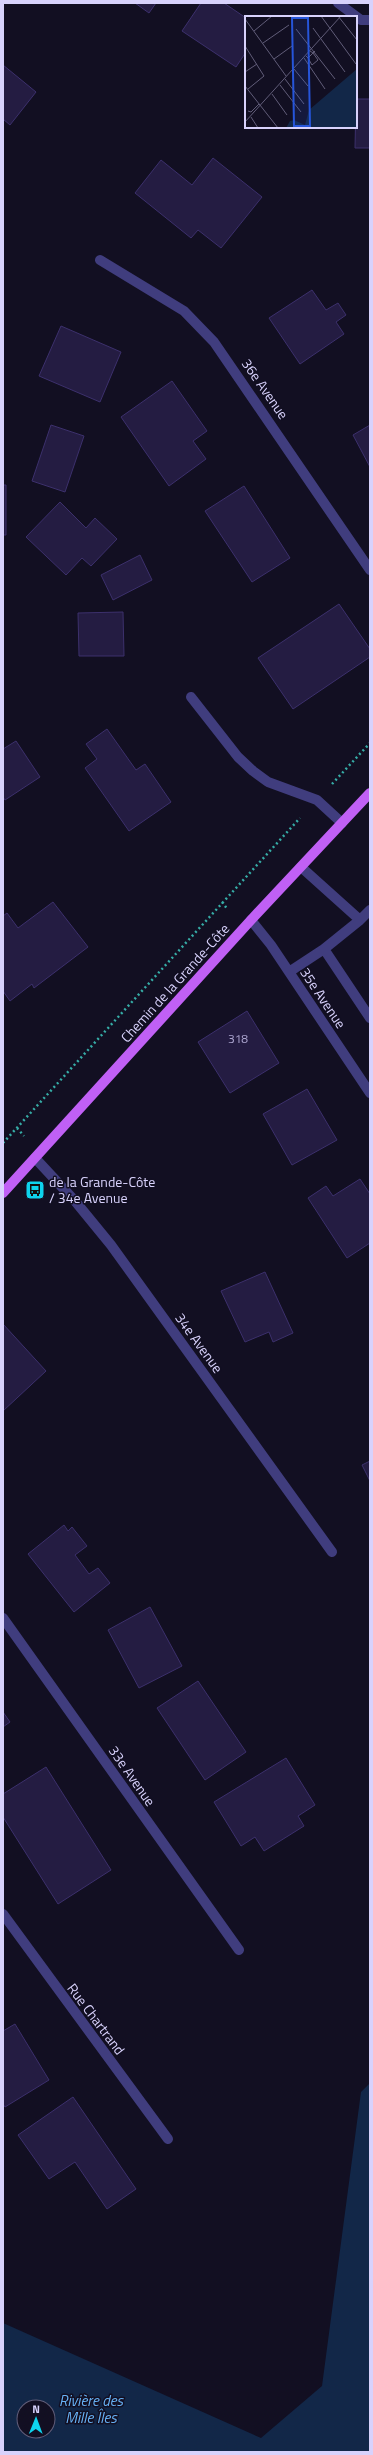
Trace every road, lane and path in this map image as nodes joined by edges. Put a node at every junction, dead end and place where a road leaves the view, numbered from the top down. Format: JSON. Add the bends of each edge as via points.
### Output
{"nodes":[{"id":1,"x":338,"y":3,"type":"edge"},
{"id":2,"x":356,"y":16,"type":"edge"},
{"id":3,"x":357,"y":17,"type":"edge"},
{"id":4,"x":370,"y":20,"type":"edge"},
{"id":5,"x":100,"y":260,"type":"dead end"},
{"id":6,"x":370,"y":570,"type":"edge"},
{"id":7,"x":191,"y":697,"type":"dead end"},
{"id":8,"x":370,"y":743,"type":"edge"},
{"id":9,"x":329,"y":787,"type":"dead end"},
{"id":10,"x":370,"y":793,"type":"edge"},
{"id":11,"x":305,"y":813,"type":"dead end"},
{"id":12,"x":342,"y":823,"type":"junction"},
{"id":13,"x":301,"y":866,"type":"junction"},
{"id":14,"x":370,"y":910,"type":"edge"},
{"id":15,"x":251,"y":920,"type":"junction"},
{"id":16,"x":360,"y":920,"type":"junction"},
{"id":17,"x":324,"y":949,"type":"junction"},
{"id":18,"x":289,"y":972,"type":"junction"},
{"id":19,"x":370,"y":1018,"type":"edge"},
{"id":20,"x":370,"y":1074,"type":"edge"},
{"id":21,"x":361,"y":1080,"type":"junction"},
{"id":22,"x":370,"y":1093,"type":"edge"},
{"id":23,"x":3,"y":1143,"type":"edge"},
{"id":24,"x":35,"y":1158,"type":"junction"},
{"id":25,"x":3,"y":1193,"type":"edge"},
{"id":26,"x":332,"y":1552,"type":"dead end"},
{"id":27,"x":3,"y":1618,"type":"edge"},
{"id":28,"x":3,"y":1914,"type":"edge"},
{"id":29,"x":239,"y":1950,"type":"dead end"},
{"id":30,"x":168,"y":2139,"type":"dead end"}],
"edges":[{"from":1,"to":2,"type":"street"},
{"from":3,"to":4,"type":"street"},
{"from":5,"to":6,"type":"street","name":"36e Avenue","via":[[184,311],[214,342]]},
{"from":7,"to":12,"type":"street","via":[[238,757],[253,771],[268,782],[317,800]]},
{"from":8,"to":9,"type":"path"},
{"from":10,"to":12,"type":"main road","name":"Chemin de la Grande-Côte"},
{"from":11,"to":23,"type":"path","name":"Chemin de la Grande-Côte"},
{"from":12,"to":13,"type":"main road","name":"Chemin de la Grande-Côte"},
{"from":13,"to":15,"type":"main road","name":"Chemin de la Grande-Côte"},
{"from":13,"to":16,"type":"street"},
{"from":14,"to":16,"type":"street"},
{"from":15,"to":18,"type":"street","name":"35e Avenue"},
{"from":15,"to":24,"type":"main road","name":"Chemin de la Grande-Côte"},
{"from":16,"to":17,"type":"street"},
{"from":17,"to":18,"type":"street"},
{"from":17,"to":19,"type":"street"},
{"from":18,"to":21,"type":"street","name":"35e Avenue"},
{"from":20,"to":21,"type":"street"},
{"from":21,"to":22,"type":"street","name":"35e Avenue"},
{"from":24,"to":25,"type":"main road","name":"Chemin de la Grande-Côte"},
{"from":24,"to":26,"type":"street","name":"34e Avenue","via":[[71,1196],[111,1245]]},
{"from":27,"to":29,"type":"street","name":"33e Avenue"},
{"from":28,"to":30,"type":"street","name":"Rue Chartrand"}]}
